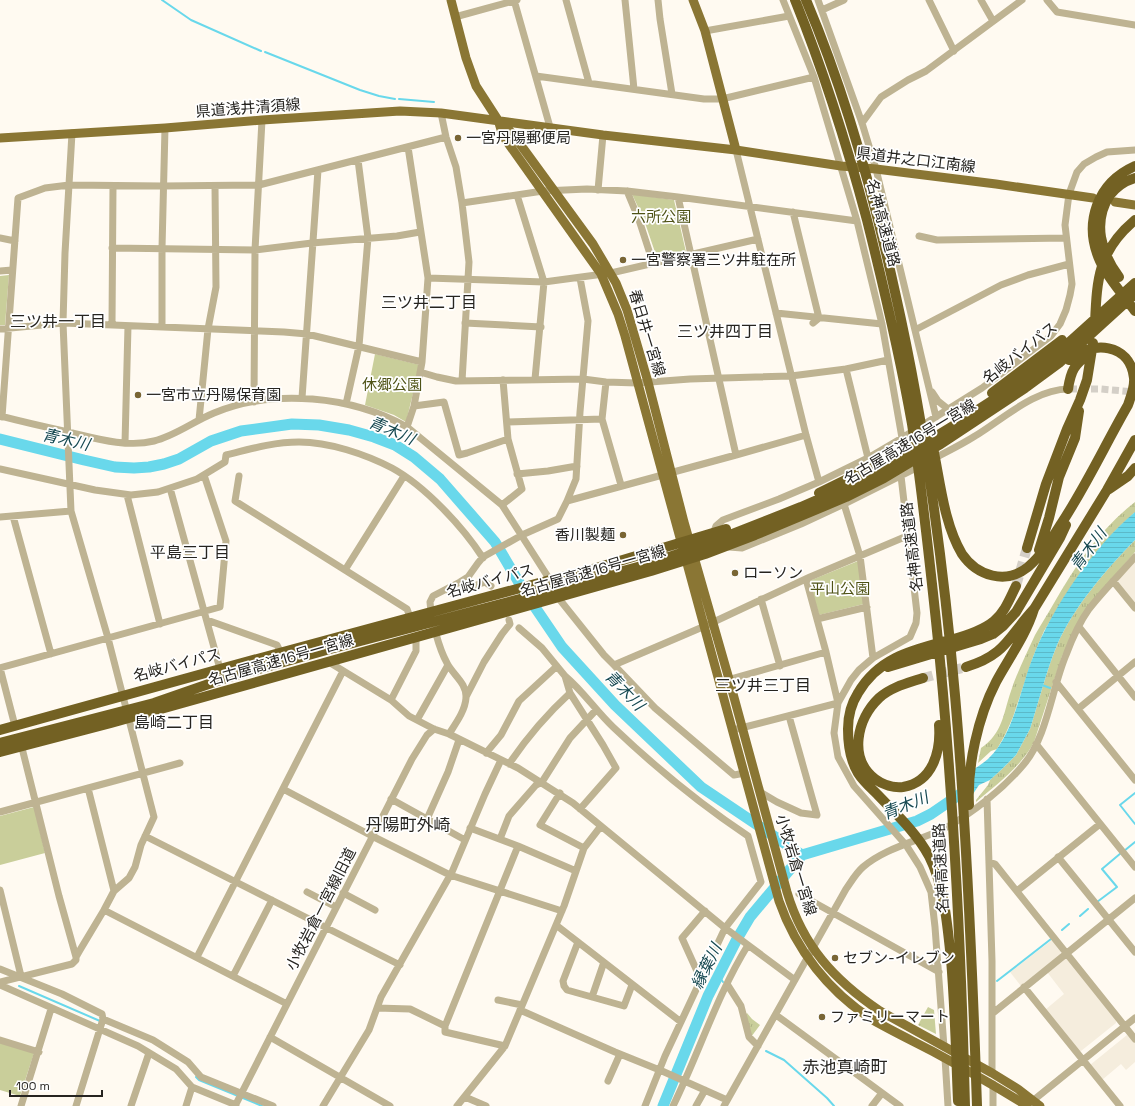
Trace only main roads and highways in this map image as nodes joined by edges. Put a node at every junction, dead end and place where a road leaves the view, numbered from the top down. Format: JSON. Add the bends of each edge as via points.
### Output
{"nodes":[{"id":1,"x":451,"y":0,"type":"edge"},
{"id":2,"x":693,"y":0,"type":"edge"},
{"id":3,"x":795,"y":0,"type":"edge"},
{"id":4,"x":806,"y":0,"type":"edge"},
{"id":5,"x":498,"y":120,"type":"junction"},
{"id":6,"x":0,"y":138,"type":"edge"},
{"id":7,"x":736,"y":150,"type":"junction"},
{"id":8,"x":1135,"y":166,"type":"edge"},
{"id":9,"x":1135,"y":178,"type":"edge"},
{"id":10,"x":1092,"y":198,"type":"dead end"},
{"id":11,"x":1114,"y":202,"type":"dead end"},
{"id":12,"x":1135,"y":205,"type":"edge"},
{"id":13,"x":1135,"y":220,"type":"edge"},
{"id":14,"x":1097,"y":240,"type":"junction"},
{"id":15,"x":606,"y":274,"type":"junction"},
{"id":16,"x":1135,"y":275,"type":"edge"},
{"id":17,"x":1135,"y":283,"type":"edge"},
{"id":18,"x":1135,"y":294,"type":"edge"},
{"id":19,"x":1135,"y":299,"type":"edge"},
{"id":20,"x":1135,"y":311,"type":"edge"},
{"id":21,"x":1100,"y":347,"type":"junction"},
{"id":22,"x":1069,"y":389,"type":"road end"},
{"id":23,"x":1026,"y":391,"type":"junction"},
{"id":24,"x":1080,"y":400,"type":"junction"},
{"id":25,"x":1135,"y":407,"type":"edge"},
{"id":26,"x":1135,"y":440,"type":"edge"},
{"id":27,"x":1108,"y":444,"type":"junction"},
{"id":28,"x":1135,"y":468,"type":"edge"},
{"id":29,"x":934,"y":475,"type":"junction"},
{"id":30,"x":1107,"y":490,"type":"junction"},
{"id":31,"x":1078,"y":498,"type":"junction"},
{"id":32,"x":686,"y":542,"type":"junction"},
{"id":33,"x":1027,"y":548,"type":"tunnel mouth"},
{"id":34,"x":1037,"y":558,"type":"junction"},
{"id":35,"x":691,"y":561,"type":"junction"},
{"id":36,"x":1016,"y":586,"type":"tunnel mouth"},
{"id":37,"x":1034,"y":609,"type":"junction"},
{"id":38,"x":937,"y":662,"type":"junction"},
{"id":39,"x":966,"y":667,"type":"tunnel mouth"},
{"id":40,"x":875,"y":671,"type":"junction"},
{"id":41,"x":923,"y":678,"type":"tunnel mouth"},
{"id":42,"x":196,"y":687,"type":"junction"},
{"id":43,"x":0,"y":730,"type":"edge"},
{"id":44,"x":0,"y":739,"type":"edge"},
{"id":45,"x":0,"y":744,"type":"edge"},
{"id":46,"x":0,"y":751,"type":"edge"},
{"id":47,"x":967,"y":819,"type":"junction"},
{"id":48,"x":960,"y":1047,"type":"junction"},
{"id":49,"x":961,"y":1075,"type":"junction"},
{"id":50,"x":978,"y":1084,"type":"junction"},
{"id":51,"x":1032,"y":1105,"type":"edge"},
{"id":52,"x":958,"y":1106,"type":"edge"},
{"id":53,"x":965,"y":1106,"type":"edge"},
{"id":54,"x":977,"y":1106,"type":"edge"},
{"id":55,"x":981,"y":1106,"type":"edge"}],
"edges":[{"from":1,"to":5,"type":"main road","name":"春日井一宮線","via":[[476,86]]},
{"from":2,"to":7,"type":"main road","via":[[705,31]]},
{"from":3,"to":38,"type":"highway","name":"名神高速道路","via":[[836,111],[850,158],[896,344],[912,426],[926,536]]},
{"from":4,"to":29,"type":"highway","name":"名神高速道路","via":[[855,134],[876,210],[907,345],[912,354]]},
{"from":5,"to":6,"type":"main road","name":"県道浅井清須線","via":[[400,111]]},
{"from":5,"to":7,"type":"main road"},
{"from":5,"to":15,"type":"main road","name":"春日井一宮線","via":[[503,136]]},
{"from":5,"to":15,"type":"main road","name":"春日井一宮線","via":[[512,132],[593,244]]},
{"from":7,"to":10,"type":"main road","name":"県道井之口江南線"},
{"from":8,"to":14,"type":"highway","via":[[1117,176],[1102,194],[1094,216]]},
{"from":9,"to":14,"type":"highway","via":[[1114,190],[1106,202],[1101,214]]},
{"from":11,"to":12,"type":"main road"},
{"from":13,"to":24,"type":"highway","via":[[1109,248],[1100,272],[1091,360]]},
{"from":14,"to":19,"type":"highway"},
{"from":14,"to":20,"type":"highway","via":[[1100,261]]},
{"from":15,"to":32,"type":"main road","name":"春日井一宮線","via":[[663,475]]},
{"from":15,"to":32,"type":"main road","name":"春日井一宮線","via":[[616,283],[627,310],[672,473],[684,522]]},
{"from":16,"to":32,"type":"highway","name":"名岐バイパス","via":[[1049,351],[941,428],[812,496]]},
{"from":17,"to":42,"type":"highway","name":"名古屋高速16号一宮線","via":[[1054,356],[1020,382],[881,470],[801,507],[702,546],[645,564]]},
{"from":18,"to":46,"type":"highway","name":"名古屋高速16号一宮線","via":[[1059,363],[939,445],[846,497],[755,535],[651,571],[118,721]]},
{"from":19,"to":23,"type":"highway","via":[[1104,328]]},
{"from":21,"to":22,"type":"highway","via":[[1076,364],[1070,376]]},
{"from":21,"to":23,"type":"highway","via":[[1072,358]]},
{"from":21,"to":27,"type":"highway","via":[[1120,352],[1127,358],[1134,379],[1128,405]]},
{"from":23,"to":35,"type":"highway","via":[[956,440],[862,493]]},
{"from":24,"to":33,"type":"highway","via":[[1046,484]]},
{"from":24,"to":34,"type":"highway","via":[[1075,438],[1059,477]]},
{"from":25,"to":27,"type":"highway"},
{"from":26,"to":30,"type":"highway"},
{"from":27,"to":31,"type":"highway"},
{"from":28,"to":30,"type":"highway"},
{"from":29,"to":34,"type":"highway","via":[[954,536],[972,565],[994,577],[1005,578],[1027,568]]},
{"from":29,"to":47,"type":"highway","name":"名神高速道路"},
{"from":30,"to":37,"type":"highway"},
{"from":31,"to":34,"type":"highway"},
{"from":31,"to":40,"type":"highway","via":[[1060,538],[1016,612],[1003,626],[981,639]]},
{"from":32,"to":35,"type":"main road","name":"小牧岩倉一宮線"},
{"from":32,"to":43,"type":"highway","name":"名岐バイパス"},
{"from":35,"to":46,"type":"highway","via":[[332,664],[128,714]]},
{"from":35,"to":51,"type":"main road","name":"小牧岩倉一宮線","via":[[713,621],[791,906],[813,950],[842,982],[864,1001],[992,1073]]},
{"from":35,"to":51,"type":"main road","name":"小牧岩倉一宮線","via":[[704,626],[779,901],[795,938],[823,978],[854,1006],[874,1020]]},
{"from":36,"to":40,"type":"highway","via":[[1007,606],[995,620],[981,629],[901,654]]},
{"from":37,"to":39,"type":"highway","via":[[1001,650],[981,662]]},
{"from":37,"to":47,"type":"highway","via":[[995,684],[983,715],[975,742]]},
{"from":38,"to":41,"type":"highway","via":[[940,738],[937,755],[931,769],[912,785],[885,785],[874,778],[864,766],[859,752],[858,737],[862,722],[869,710],[891,690]]},
{"from":38,"to":48,"type":"highway","name":"名神高速道路","via":[[949,765],[953,828],[962,981]]},
{"from":40,"to":48,"type":"highway","via":[[851,705],[848,720],[849,747],[858,772],[923,845],[935,868],[944,902]]},
{"from":42,"to":44,"type":"highway"},
{"from":42,"to":45,"type":"highway","via":[[154,703]]},
{"from":47,"to":50,"type":"highway","name":"名神高速道路"},
{"from":48,"to":49,"type":"highway"},
{"from":49,"to":52,"type":"highway"},
{"from":49,"to":53,"type":"highway"},
{"from":50,"to":54,"type":"highway","name":"名神高速道路"},
{"from":50,"to":55,"type":"highway"}]}
